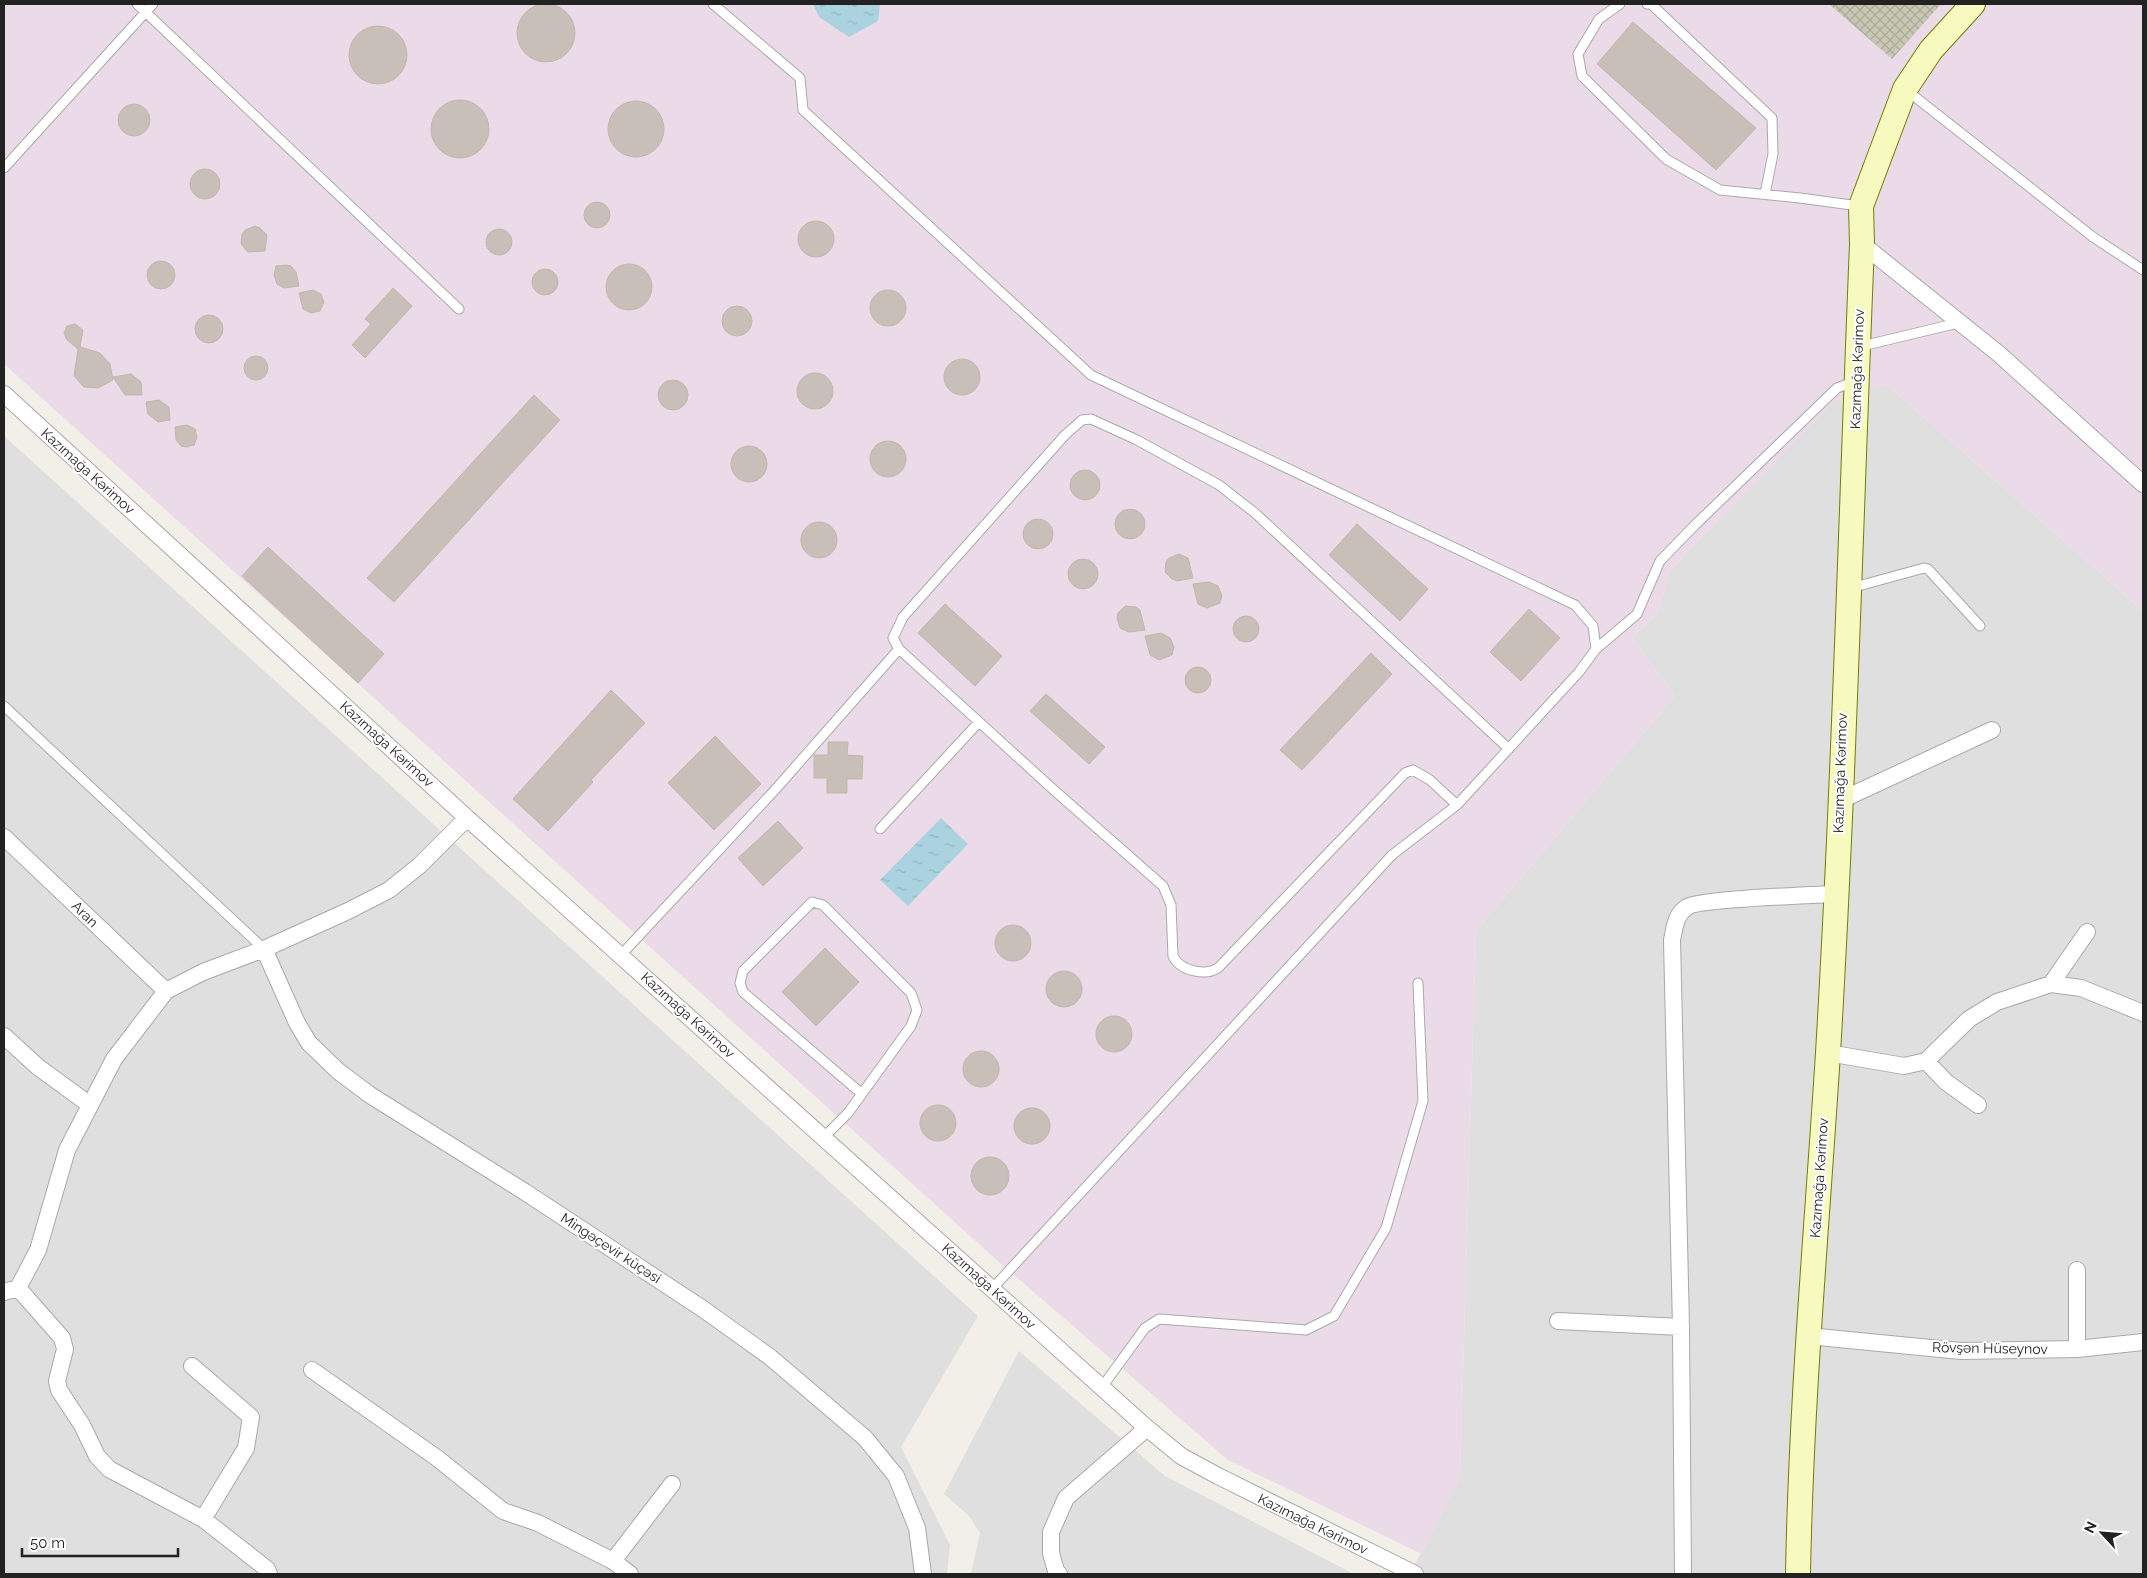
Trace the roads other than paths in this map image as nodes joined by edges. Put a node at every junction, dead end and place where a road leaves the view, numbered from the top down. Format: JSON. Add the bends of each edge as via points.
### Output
{"nodes":[{"id":1,"x":137,"y":4,"type":"edge"},
{"id":2,"x":153,"y":4,"type":"edge"},
{"id":3,"x":713,"y":4,"type":"edge"},
{"id":4,"x":1620,"y":4,"type":"edge"},
{"id":5,"x":1647,"y":4,"type":"edge"},
{"id":6,"x":1973,"y":4,"type":"edge"},
{"id":7,"x":146,"y":12,"type":"junction"},
{"id":8,"x":1905,"y":89,"type":"junction"},
{"id":9,"x":4,"y":168,"type":"edge"},
{"id":10,"x":1765,"y":194,"type":"junction"},
{"id":11,"x":1861,"y":206,"type":"junction"},
{"id":12,"x":1862,"y":244,"type":"junction"},
{"id":13,"x":2143,"y":270,"type":"edge"},
{"id":14,"x":459,"y":309,"type":"dead end"},
{"id":15,"x":1958,"y":323,"type":"junction"},
{"id":16,"x":1858,"y":347,"type":"junction"},
{"id":17,"x":1856,"y":381,"type":"junction"},
{"id":18,"x":4,"y":394,"type":"edge"},
{"id":19,"x":2143,"y":484,"type":"edge"},
{"id":20,"x":1848,"y":588,"type":"junction"},
{"id":21,"x":1980,"y":626,"type":"dead end"},
{"id":22,"x":899,"y":649,"type":"junction"},
{"id":23,"x":1596,"y":649,"type":"junction"},
{"id":24,"x":4,"y":706,"type":"edge"},
{"id":25,"x":979,"y":722,"type":"junction"},
{"id":26,"x":1992,"y":730,"type":"dead end"},
{"id":27,"x":1508,"y":749,"type":"junction"},
{"id":28,"x":1839,"y":801,"type":"junction"},
{"id":29,"x":1457,"y":805,"type":"junction"},
{"id":30,"x":467,"y":818,"type":"junction"},
{"id":31,"x":880,"y":829,"type":"dead end"},
{"id":32,"x":4,"y":836,"type":"edge"},
{"id":33,"x":1835,"y":894,"type":"junction"},
{"id":34,"x":2087,"y":932,"type":"dead end"},
{"id":35,"x":264,"y":949,"type":"junction"},
{"id":36,"x":621,"y":955,"type":"junction"},
{"id":37,"x":1418,"y":983,"type":"dead end"},
{"id":38,"x":2051,"y":984,"type":"junction"},
{"id":39,"x":166,"y":991,"type":"junction"},
{"id":40,"x":2143,"y":1013,"type":"edge"},
{"id":41,"x":4,"y":1036,"type":"edge"},
{"id":42,"x":1828,"y":1053,"type":"junction"},
{"id":43,"x":1926,"y":1061,"type":"junction"},
{"id":44,"x":862,"y":1094,"type":"junction"},
{"id":45,"x":90,"y":1105,"type":"junction"},
{"id":46,"x":1978,"y":1105,"type":"dead end"},
{"id":47,"x":824,"y":1137,"type":"junction"},
{"id":48,"x":2077,"y":1270,"type":"dead end"},
{"id":49,"x":992,"y":1289,"type":"junction"},
{"id":50,"x":11,"y":1290,"type":"edge"},
{"id":51,"x":1558,"y":1321,"type":"dead end"},
{"id":52,"x":1681,"y":1327,"type":"junction"},
{"id":53,"x":1808,"y":1336,"type":"junction"},
{"id":54,"x":2143,"y":1342,"type":"edge"},
{"id":55,"x":2077,"y":1349,"type":"junction"},
{"id":56,"x":192,"y":1366,"type":"dead end"},
{"id":57,"x":312,"y":1370,"type":"dead end"},
{"id":58,"x":1102,"y":1387,"type":"junction"},
{"id":59,"x":1147,"y":1428,"type":"junction"},
{"id":60,"x":672,"y":1484,"type":"dead end"},
{"id":61,"x":203,"y":1519,"type":"junction"},
{"id":62,"x":613,"y":1561,"type":"junction"},
{"id":63,"x":269,"y":1574,"type":"edge"},
{"id":64,"x":630,"y":1574,"type":"edge"},
{"id":65,"x":923,"y":1574,"type":"edge"},
{"id":66,"x":1059,"y":1574,"type":"edge"},
{"id":67,"x":1415,"y":1574,"type":"edge"},
{"id":68,"x":1683,"y":1574,"type":"edge"},
{"id":69,"x":1798,"y":1574,"type":"edge"}],
"edges":[{"from":1,"to":7,"type":"lane"},
{"from":2,"to":7,"type":"lane"},
{"from":3,"to":23,"type":"lane","via":[[800,78],[803,110],[1092,375],[1575,605],[1593,626]]},
{"from":4,"to":10,"type":"lane","via":[[1599,19],[1578,54],[1582,76],[1666,158],[1720,190]]},
{"from":5,"to":10,"type":"lane","via":[[1651,4],[1772,118],[1773,154]]},
{"from":6,"to":8,"type":"street","name":"Kazımağa Kərimov","via":[[1931,50]]},
{"from":7,"to":9,"type":"lane"},
{"from":7,"to":14,"type":"lane"},
{"from":8,"to":11,"type":"street","name":"Kazımağa Kərimov"},
{"from":8,"to":13,"type":"lane","via":[[2093,237]]},
{"from":10,"to":11,"type":"lane"},
{"from":11,"to":12,"type":"street","name":"Kazımağa Kərimov"},
{"from":12,"to":15,"type":"street"},
{"from":12,"to":16,"type":"street","name":"Kazımağa Kərimov"},
{"from":15,"to":16,"type":"lane"},
{"from":15,"to":19,"type":"street","via":[[1999,354]]},
{"from":16,"to":17,"type":"street","name":"Kazımağa Kərimov"},
{"from":17,"to":20,"type":"street","name":"Kazımağa Kərimov"},
{"from":17,"to":23,"type":"lane","via":[[1837,388],[1660,561],[1637,614]]},
{"from":18,"to":30,"type":"street","name":"Kazımağa Kərimov"},
{"from":20,"to":21,"type":"lane","via":[[1928,569]]},
{"from":20,"to":28,"type":"street","name":"Kazımağa Kərimov"},
{"from":22,"to":25,"type":"lane"},
{"from":22,"to":27,"type":"lane","via":[[893,638],[903,617],[1065,434],[1082,420],[1091,419],[1220,485]]},
{"from":22,"to":36,"type":"lane","via":[[774,791]]},
{"from":23,"to":27,"type":"lane"},
{"from":24,"to":35,"type":"lane"},
{"from":25,"to":29,"type":"lane","via":[[1163,886],[1171,904],[1176,963],[1205,972],[1219,967],[1405,773],[1413,770],[1430,780]]},
{"from":25,"to":31,"type":"lane"},
{"from":26,"to":28,"type":"street"},
{"from":27,"to":29,"type":"lane"},
{"from":28,"to":33,"type":"street","name":"Kazımağa Kərimov"},
{"from":29,"to":49,"type":"lane","via":[[1392,855]]},
{"from":30,"to":35,"type":"street","via":[[419,866],[389,890]]},
{"from":30,"to":36,"type":"street","name":"Kazımağa Kərimov"},
{"from":32,"to":39,"type":"street","name":"Aran"},
{"from":33,"to":42,"type":"street","name":"Kazımağa Kərimov"},
{"from":33,"to":52,"type":"street","via":[[1688,905],[1677,916],[1672,940]]},
{"from":34,"to":38,"type":"street"},
{"from":35,"to":39,"type":"street","via":[[203,972]]},
{"from":35,"to":65,"type":"street","name":"Mingəçevir küçəsi","via":[[309,1043],[338,1071],[370,1095],[517,1186],[703,1309],[770,1357],[865,1438],[896,1476],[917,1528]]},
{"from":36,"to":47,"type":"street","name":"Kazımağa Kərimov"},
{"from":37,"to":58,"type":"lane","via":[[1423,1101],[1386,1228],[1334,1316],[1306,1330],[1159,1319],[1145,1328]]},
{"from":38,"to":40,"type":"street","via":[[2080,988]]},
{"from":38,"to":43,"type":"street","via":[[1997,1002],[1968,1019]]},
{"from":39,"to":45,"type":"street","via":[[114,1059]]},
{"from":41,"to":45,"type":"street","via":[[38,1067]]},
{"from":42,"to":43,"type":"street","via":[[1904,1066]]},
{"from":42,"to":53,"type":"street","name":"Kazımağa Kərimov"},
{"from":43,"to":46,"type":"street","via":[[1946,1082]]},
{"from":44,"to":44,"type":"lane","via":[[911,1026],[917,1010],[912,993],[823,905],[812,902],[743,971],[740,983],[743,992]]},
{"from":44,"to":47,"type":"lane"},
{"from":45,"to":50,"type":"street","via":[[67,1150],[38,1250]]},
{"from":47,"to":49,"type":"street","name":"Kazımağa Kərimov"},
{"from":48,"to":55,"type":"street"},
{"from":49,"to":58,"type":"street","name":"Kazımağa Kərimov"},
{"from":50,"to":61,"type":"street","via":[[62,1338],[65,1349],[57,1381],[59,1390],[98,1456],[109,1469]]},
{"from":51,"to":52,"type":"street"},
{"from":52,"to":68,"type":"street"},
{"from":53,"to":55,"type":"street","name":"Rövşən Hüseynov","via":[[1961,1351]]},
{"from":53,"to":69,"type":"street","name":"Kazımağa Kərimov","via":[[1799,1479]]},
{"from":54,"to":55,"type":"street","name":"Rövşən Hüseynov"},
{"from":56,"to":61,"type":"street","via":[[251,1417],[246,1448]]},
{"from":57,"to":62,"type":"street","via":[[437,1458],[503,1511],[538,1523]]},
{"from":58,"to":59,"type":"street","name":"Kazımağa Kərimov"},
{"from":59,"to":66,"type":"street","via":[[1066,1498],[1051,1532],[1052,1552]]},
{"from":59,"to":67,"type":"street","name":"Kazımağa Kərimov","via":[[1181,1456]]},
{"from":60,"to":62,"type":"street"},
{"from":61,"to":63,"type":"street"},
{"from":62,"to":64,"type":"street"}]}
